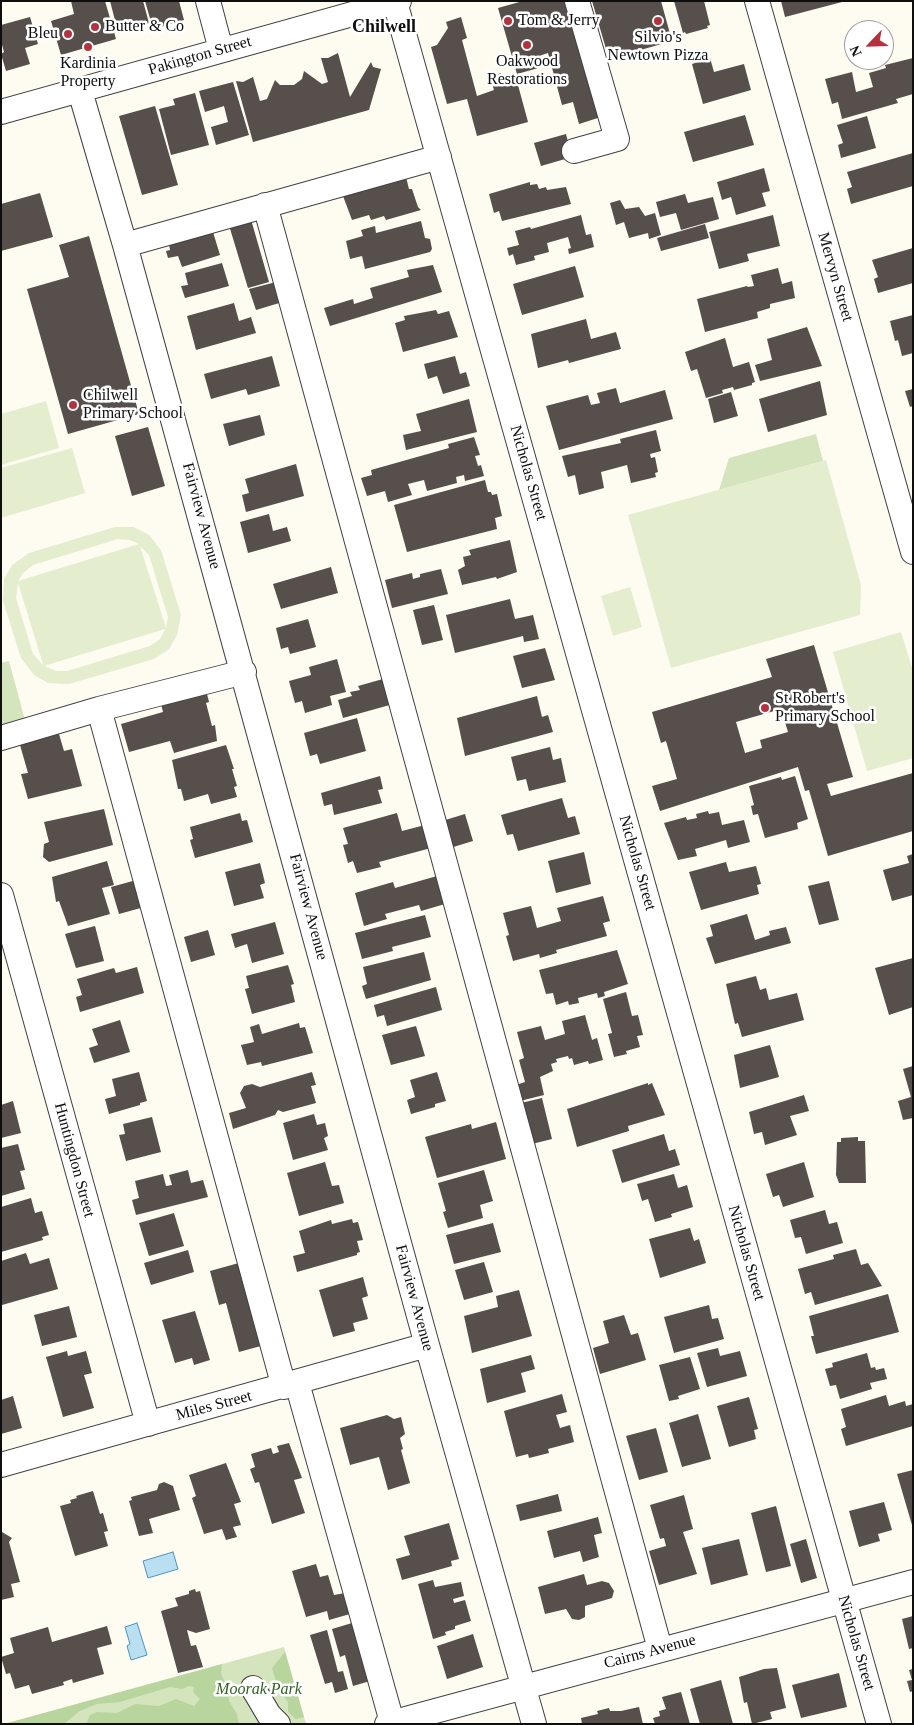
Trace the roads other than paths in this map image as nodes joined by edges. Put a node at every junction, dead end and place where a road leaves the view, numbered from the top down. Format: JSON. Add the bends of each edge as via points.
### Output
{"nodes":[{"id":1,"x":208,"y":1,"type":"edge"},
{"id":2,"x":577,"y":1,"type":"edge"},
{"id":3,"x":757,"y":1,"type":"edge"},
{"id":4,"x":397,"y":2,"type":"edge"},
{"id":5,"x":349,"y":8,"type":"edge"},
{"id":6,"x":221,"y":50,"type":"junction"},
{"id":7,"x":80,"y":91,"type":"junction"},
{"id":8,"x":1,"y":112,"type":"edge"},
{"id":9,"x":574,"y":151,"type":"dead end"},
{"id":10,"x":439,"y":157,"type":"junction"},
{"id":11,"x":265,"y":205,"type":"junction"},
{"id":12,"x":125,"y":244,"type":"junction"},
{"id":13,"x":913,"y":552,"type":"edge"},
{"id":14,"x":244,"y":672,"type":"junction"},
{"id":15,"x":99,"y":709,"type":"junction"},
{"id":16,"x":1,"y":738,"type":"edge"},
{"id":17,"x":1,"y":895,"type":"edge"},
{"id":18,"x":427,"y":1345,"type":"junction"},
{"id":19,"x":290,"y":1385,"type":"junction"},
{"id":20,"x":148,"y":1424,"type":"junction"},
{"id":21,"x":1,"y":1465,"type":"edge"},
{"id":22,"x":913,"y":1582,"type":"edge"},
{"id":23,"x":844,"y":1601,"type":"junction"},
{"id":24,"x":660,"y":1649,"type":"junction"},
{"id":25,"x":524,"y":1687,"type":"junction"},
{"id":26,"x":253,"y":1688,"type":"dead end"},
{"id":27,"x":390,"y":1723,"type":"edge"},
{"id":28,"x":278,"y":1724,"type":"edge"},
{"id":29,"x":534,"y":1724,"type":"edge"},
{"id":30,"x":879,"y":1724,"type":"edge"}],
"edges":[{"from":1,"to":6,"type":"street"},
{"from":2,"to":9,"type":"street","via":[[617,139]]},
{"from":3,"to":13,"type":"street","name":"Mervyn Street"},
{"from":4,"to":5,"type":"street","name":"Pakington Street"},
{"from":4,"to":10,"type":"street","name":"Nicholas Street"},
{"from":5,"to":6,"type":"street","name":"Pakington Street"},
{"from":6,"to":7,"type":"street","name":"Pakington Street"},
{"from":7,"to":8,"type":"street","name":"Pakington Street"},
{"from":7,"to":12,"type":"street","name":"Fairview Avenue"},
{"from":10,"to":11,"type":"street"},
{"from":10,"to":23,"type":"street","name":"Nicholas Street"},
{"from":11,"to":12,"type":"street"},
{"from":11,"to":24,"type":"street"},
{"from":12,"to":14,"type":"street","name":"Fairview Avenue"},
{"from":14,"to":15,"type":"street"},
{"from":14,"to":18,"type":"street","name":"Fairview Avenue"},
{"from":15,"to":16,"type":"street"},
{"from":15,"to":19,"type":"street"},
{"from":17,"to":20,"type":"street","name":"Huntingdon Street"},
{"from":18,"to":19,"type":"street","name":"Miles Street"},
{"from":18,"to":25,"type":"street","name":"Fairview Avenue"},
{"from":19,"to":20,"type":"street","name":"Miles Street"},
{"from":19,"to":27,"type":"street"},
{"from":20,"to":21,"type":"street","name":"Miles Street"},
{"from":22,"to":23,"type":"street","name":"Cairns Avenue"},
{"from":23,"to":24,"type":"street","name":"Cairns Avenue"},
{"from":23,"to":30,"type":"street","name":"Nicholas Street"},
{"from":24,"to":25,"type":"street","name":"Cairns Avenue"},
{"from":25,"to":27,"type":"street","name":"Cairns Avenue"},
{"from":25,"to":29,"type":"street","name":"Fairview Avenue"},
{"from":26,"to":28,"type":"street"}]}
